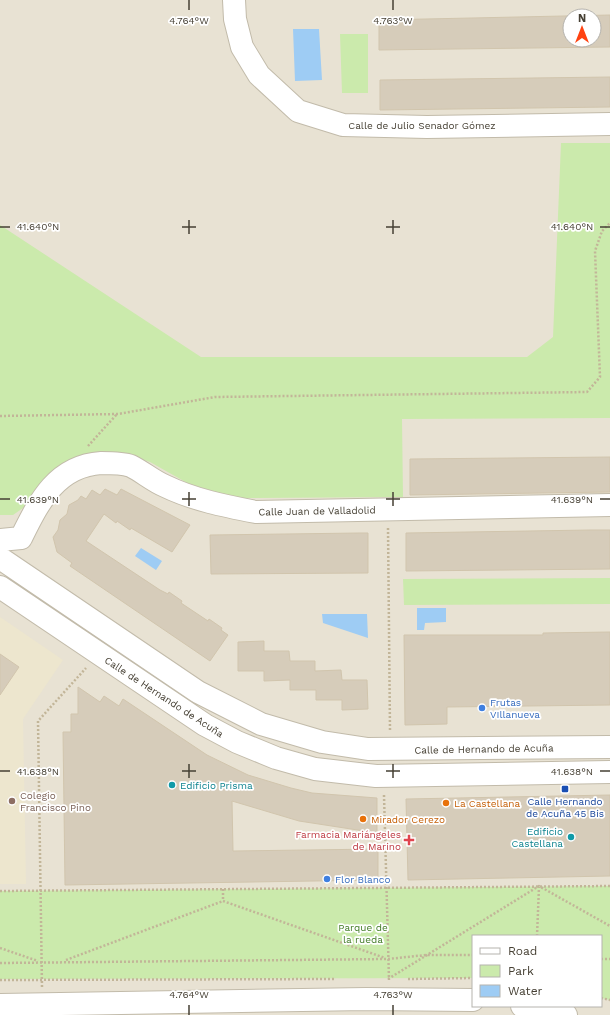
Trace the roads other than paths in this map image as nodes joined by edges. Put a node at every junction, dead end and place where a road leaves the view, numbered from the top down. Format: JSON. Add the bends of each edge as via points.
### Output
{"nodes":[{"id":1,"x":234,"y":0,"type":"edge"},
{"id":2,"x":610,"y":124,"type":"edge"},
{"id":3,"x":610,"y":505,"type":"edge"},
{"id":4,"x":10,"y":539,"type":"edge"},
{"id":5,"x":0,"y":558,"type":"edge"},
{"id":6,"x":7,"y":571,"type":"edge"},
{"id":7,"x":0,"y":587,"type":"edge"},
{"id":8,"x":18,"y":599,"type":"junction"},
{"id":9,"x":610,"y":747,"type":"edge"},
{"id":10,"x":610,"y":772,"type":"edge"},
{"id":11,"x":472,"y":1000,"type":"edge"},
{"id":12,"x":0,"y":1005,"type":"edge"},
{"id":13,"x":527,"y":1007,"type":"edge"},
{"id":14,"x":566,"y":1015,"type":"edge"}],
"edges":[{"from":1,"to":2,"type":"street","name":"Calle de Julio Senador Gómez","via":[[235,19],[242,47],[259,75],[298,111],[343,126]]},
{"from":3,"to":4,"type":"street","name":"Calle Juan de Valladolid","via":[[256,512],[209,503],[165,486],[130,466],[86,464],[65,474],[53,485]]},
{"from":4,"to":6,"type":"street","name":"Calle Juan de Valladolid","via":[[26,549]]},
{"from":5,"to":6,"type":"street","name":"Calle de Hernando de Acuña"},
{"from":6,"to":8,"type":"street","name":"Calle de Hernando de Acuña"},
{"from":6,"to":9,"type":"street","name":"Calle de Hernando de Acuña","via":[[198,692],[261,724],[322,742],[390,750]]},
{"from":7,"to":8,"type":"street","name":"Calle de Hernando de Acuña"},
{"from":8,"to":10,"type":"street","name":"Calle de Hernando de Acuña","via":[[211,728],[276,758],[315,769],[376,776]]},
{"from":11,"to":12,"type":"street","via":[[366,999]]},
{"from":13,"to":14,"type":"street"}]}
